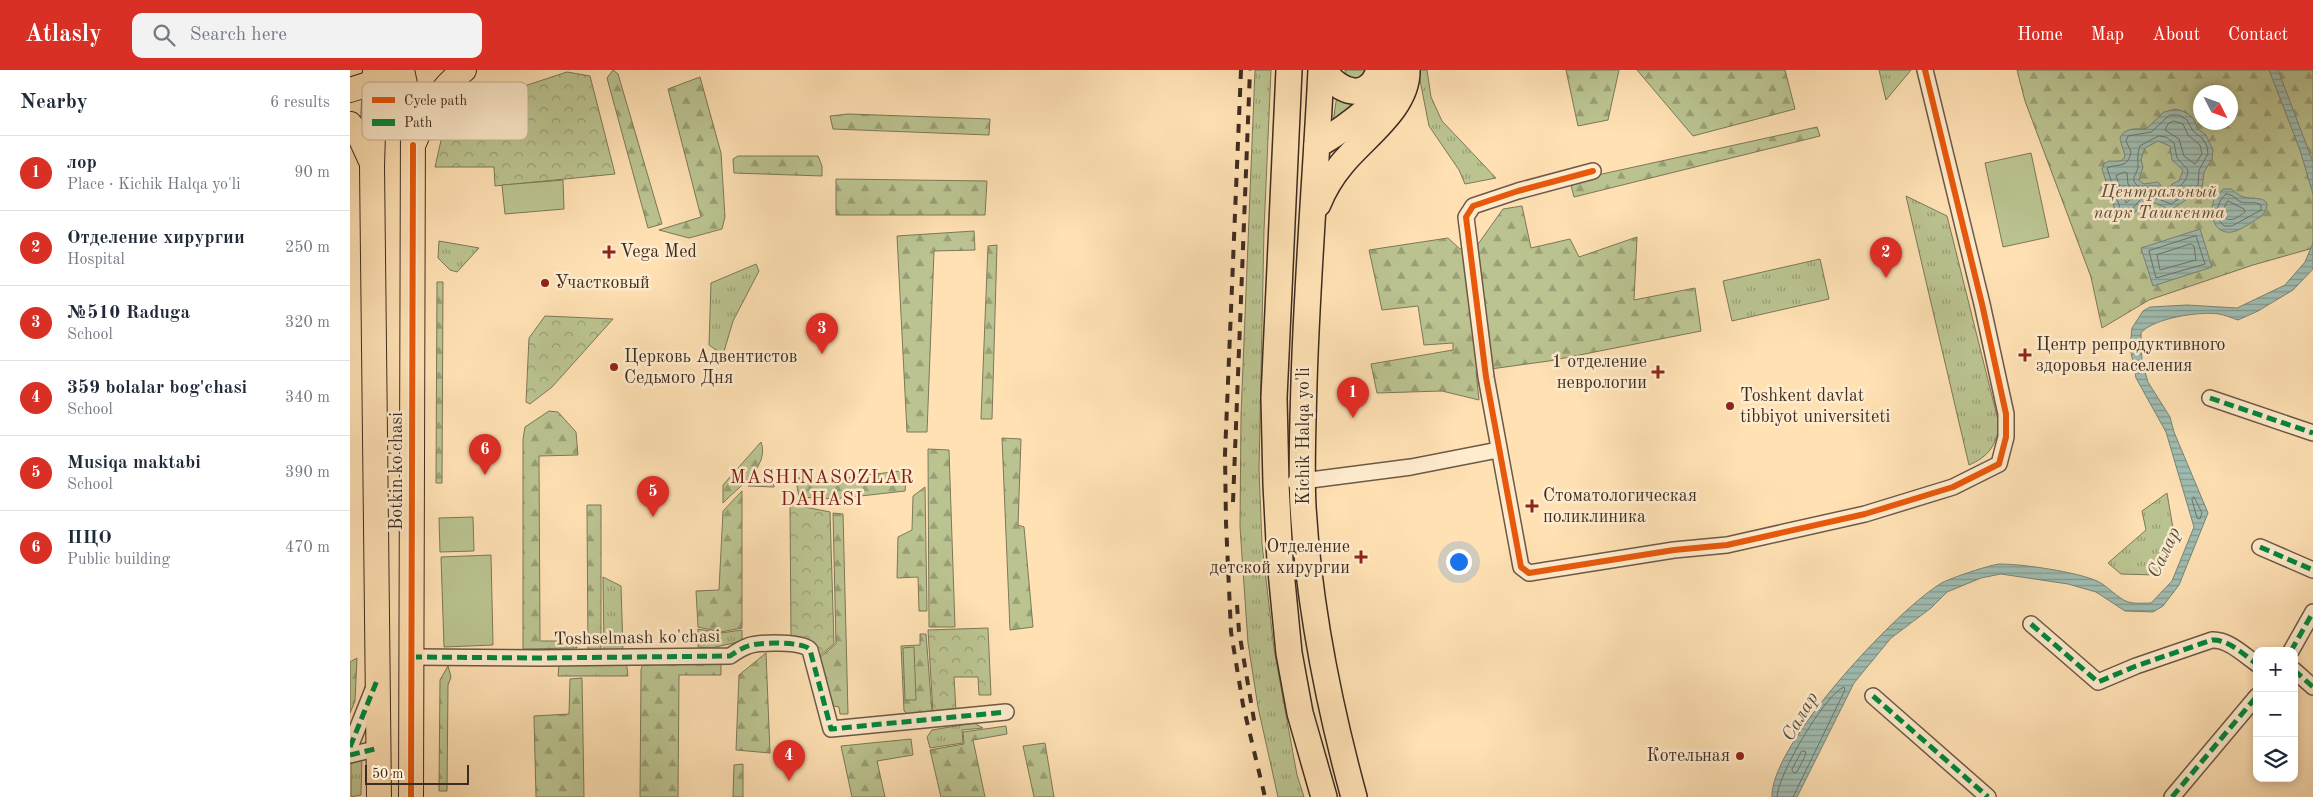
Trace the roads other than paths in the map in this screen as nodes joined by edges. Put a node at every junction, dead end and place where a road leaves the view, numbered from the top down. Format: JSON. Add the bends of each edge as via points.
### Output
{"nodes":[{"id":1,"x":464,"y":70,"type":"edge"},
{"id":2,"x":1289,"y":70,"type":"edge"},
{"id":3,"x":1322,"y":70,"type":"edge"},
{"id":4,"x":1379,"y":70,"type":"edge"},
{"id":5,"x":1383,"y":70,"type":"edge"},
{"id":6,"x":1407,"y":70,"type":"edge"},
{"id":7,"x":1925,"y":70,"type":"edge"},
{"id":8,"x":407,"y":71,"type":"edge"},
{"id":9,"x":374,"y":76,"type":"edge"},
{"id":10,"x":451,"y":82,"type":"edge"},
{"id":11,"x":362,"y":83,"type":"edge"},
{"id":12,"x":350,"y":90,"type":"edge"},
{"id":13,"x":350,"y":124,"type":"edge"},
{"id":14,"x":373,"y":140,"type":"edge"},
{"id":15,"x":413,"y":140,"type":"edge"},
{"id":16,"x":415,"y":140,"type":"edge"},
{"id":17,"x":413,"y":145,"type":"junction"},
{"id":18,"x":1317,"y":145,"type":"junction"},
{"id":19,"x":372,"y":166,"type":"junction"},
{"id":20,"x":1592,"y":172,"type":"dead end"},
{"id":21,"x":1314,"y":215,"type":"junction"},
{"id":22,"x":2210,"y":398,"type":"dead end"},
{"id":23,"x":2313,"y":433,"type":"edge"},
{"id":24,"x":1498,"y":450,"type":"junction"},
{"id":25,"x":1302,"y":481,"type":"junction"},
{"id":26,"x":1276,"y":484,"type":"junction"},
{"id":27,"x":376,"y":489,"type":"junction"},
{"id":28,"x":412,"y":489,"type":"junction"},
{"id":29,"x":2260,"y":547,"type":"dead end"},
{"id":30,"x":2313,"y":570,"type":"edge"},
{"id":31,"x":2313,"y":612,"type":"edge"},
{"id":32,"x":2032,"y":624,"type":"dead end"},
{"id":33,"x":2293,"y":647,"type":"edge"},
{"id":34,"x":412,"y":656,"type":"junction"},
{"id":35,"x":2253,"y":661,"type":"edge"},
{"id":36,"x":2298,"y":674,"type":"edge"},
{"id":37,"x":378,"y":678,"type":"junction"},
{"id":38,"x":2313,"y":687,"type":"edge"},
{"id":39,"x":1874,"y":696,"type":"dead end"},
{"id":40,"x":2253,"y":701,"type":"edge"},
{"id":41,"x":1006,"y":712,"type":"dead end"},
{"id":42,"x":350,"y":747,"type":"edge"},
{"id":43,"x":379,"y":748,"type":"junction"},
{"id":44,"x":350,"y":755,"type":"edge"},
{"id":45,"x":380,"y":797,"type":"edge"},
{"id":46,"x":411,"y":797,"type":"edge"},
{"id":47,"x":1324,"y":797,"type":"edge"},
{"id":48,"x":1354,"y":797,"type":"edge"},
{"id":49,"x":1988,"y":797,"type":"edge"},
{"id":50,"x":2172,"y":797,"type":"edge"}],
"edges":[{"from":1,"to":10,"type":"main road"},
{"from":2,"to":26,"type":"highway","name":"Kichik Halqa yo'li","via":[[1274,398]]},
{"from":3,"to":4,"type":"highway","via":[[1341,88],[1358,91],[1369,87]]},
{"from":3,"to":18,"type":"highway","name":"Kichik Halqa yo'li"},
{"from":5,"to":18,"type":"highway","via":[[1385,81],[1380,95],[1344,130]]},
{"from":6,"to":21,"type":"highway","via":[[1406,86],[1400,100],[1329,180]]},
{"from":7,"to":24,"type":"street","via":[[2006,414],[2006,437],[1999,464],[1953,487],[1865,514],[1727,545],[1674,550],[1530,573],[1521,568]]},
{"from":8,"to":9,"type":"main road"},
{"from":11,"to":12,"type":"main road"},
{"from":13,"to":19,"type":"main road","via":[[363,142]]},
{"from":14,"to":19,"type":"main road","name":"Botkin ko'chasi"},
{"from":15,"to":17,"type":"main road","name":"Botkin ko'chasi"},
{"from":16,"to":17,"type":"main road"},
{"from":17,"to":28,"type":"main road","name":"Botkin ko'chasi"},
{"from":18,"to":21,"type":"highway","name":"Kichik Halqa yo'li"},
{"from":19,"to":27,"type":"main road","name":"Botkin ko'chasi"},
{"from":20,"to":24,"type":"street","via":[[1473,206],[1466,217]]},
{"from":21,"to":25,"type":"highway","name":"Kichik Halqa yo'li","via":[[1306,332]]},
{"from":22,"to":23,"type":"street"},
{"from":24,"to":25,"type":"street"},
{"from":25,"to":26,"type":"street"},
{"from":25,"to":48,"type":"highway","name":"Kichik Halqa yo'li","via":[[1320,656]]},
{"from":26,"to":47,"type":"highway","name":"Kichik Halqa yo'li","via":[[1289,653],[1300,712]]},
{"from":27,"to":28,"type":"main road"},
{"from":27,"to":37,"type":"main road","name":"Botkin ko'chasi"},
{"from":28,"to":34,"type":"main road","name":"Botkin ko'chasi"},
{"from":29,"to":30,"type":"street"},
{"from":31,"to":33,"type":"street"},
{"from":32,"to":35,"type":"street","via":[[2098,682],[2212,640],[2236,649]]},
{"from":34,"to":41,"type":"street","name":"Toshselmash ko'chasi","via":[[730,656],[749,645],[798,644],[810,650],[831,729]]},
{"from":34,"to":46,"type":"main road","name":"Botkin ko'chasi"},
{"from":36,"to":38,"type":"street"},
{"from":37,"to":42,"type":"street"},
{"from":37,"to":43,"type":"main road","name":"Botkin ko'chasi"},
{"from":39,"to":49,"type":"street"},
{"from":40,"to":50,"type":"street"},
{"from":43,"to":44,"type":"street"},
{"from":43,"to":45,"type":"main road","name":"Botkin ko'chasi"}]}
